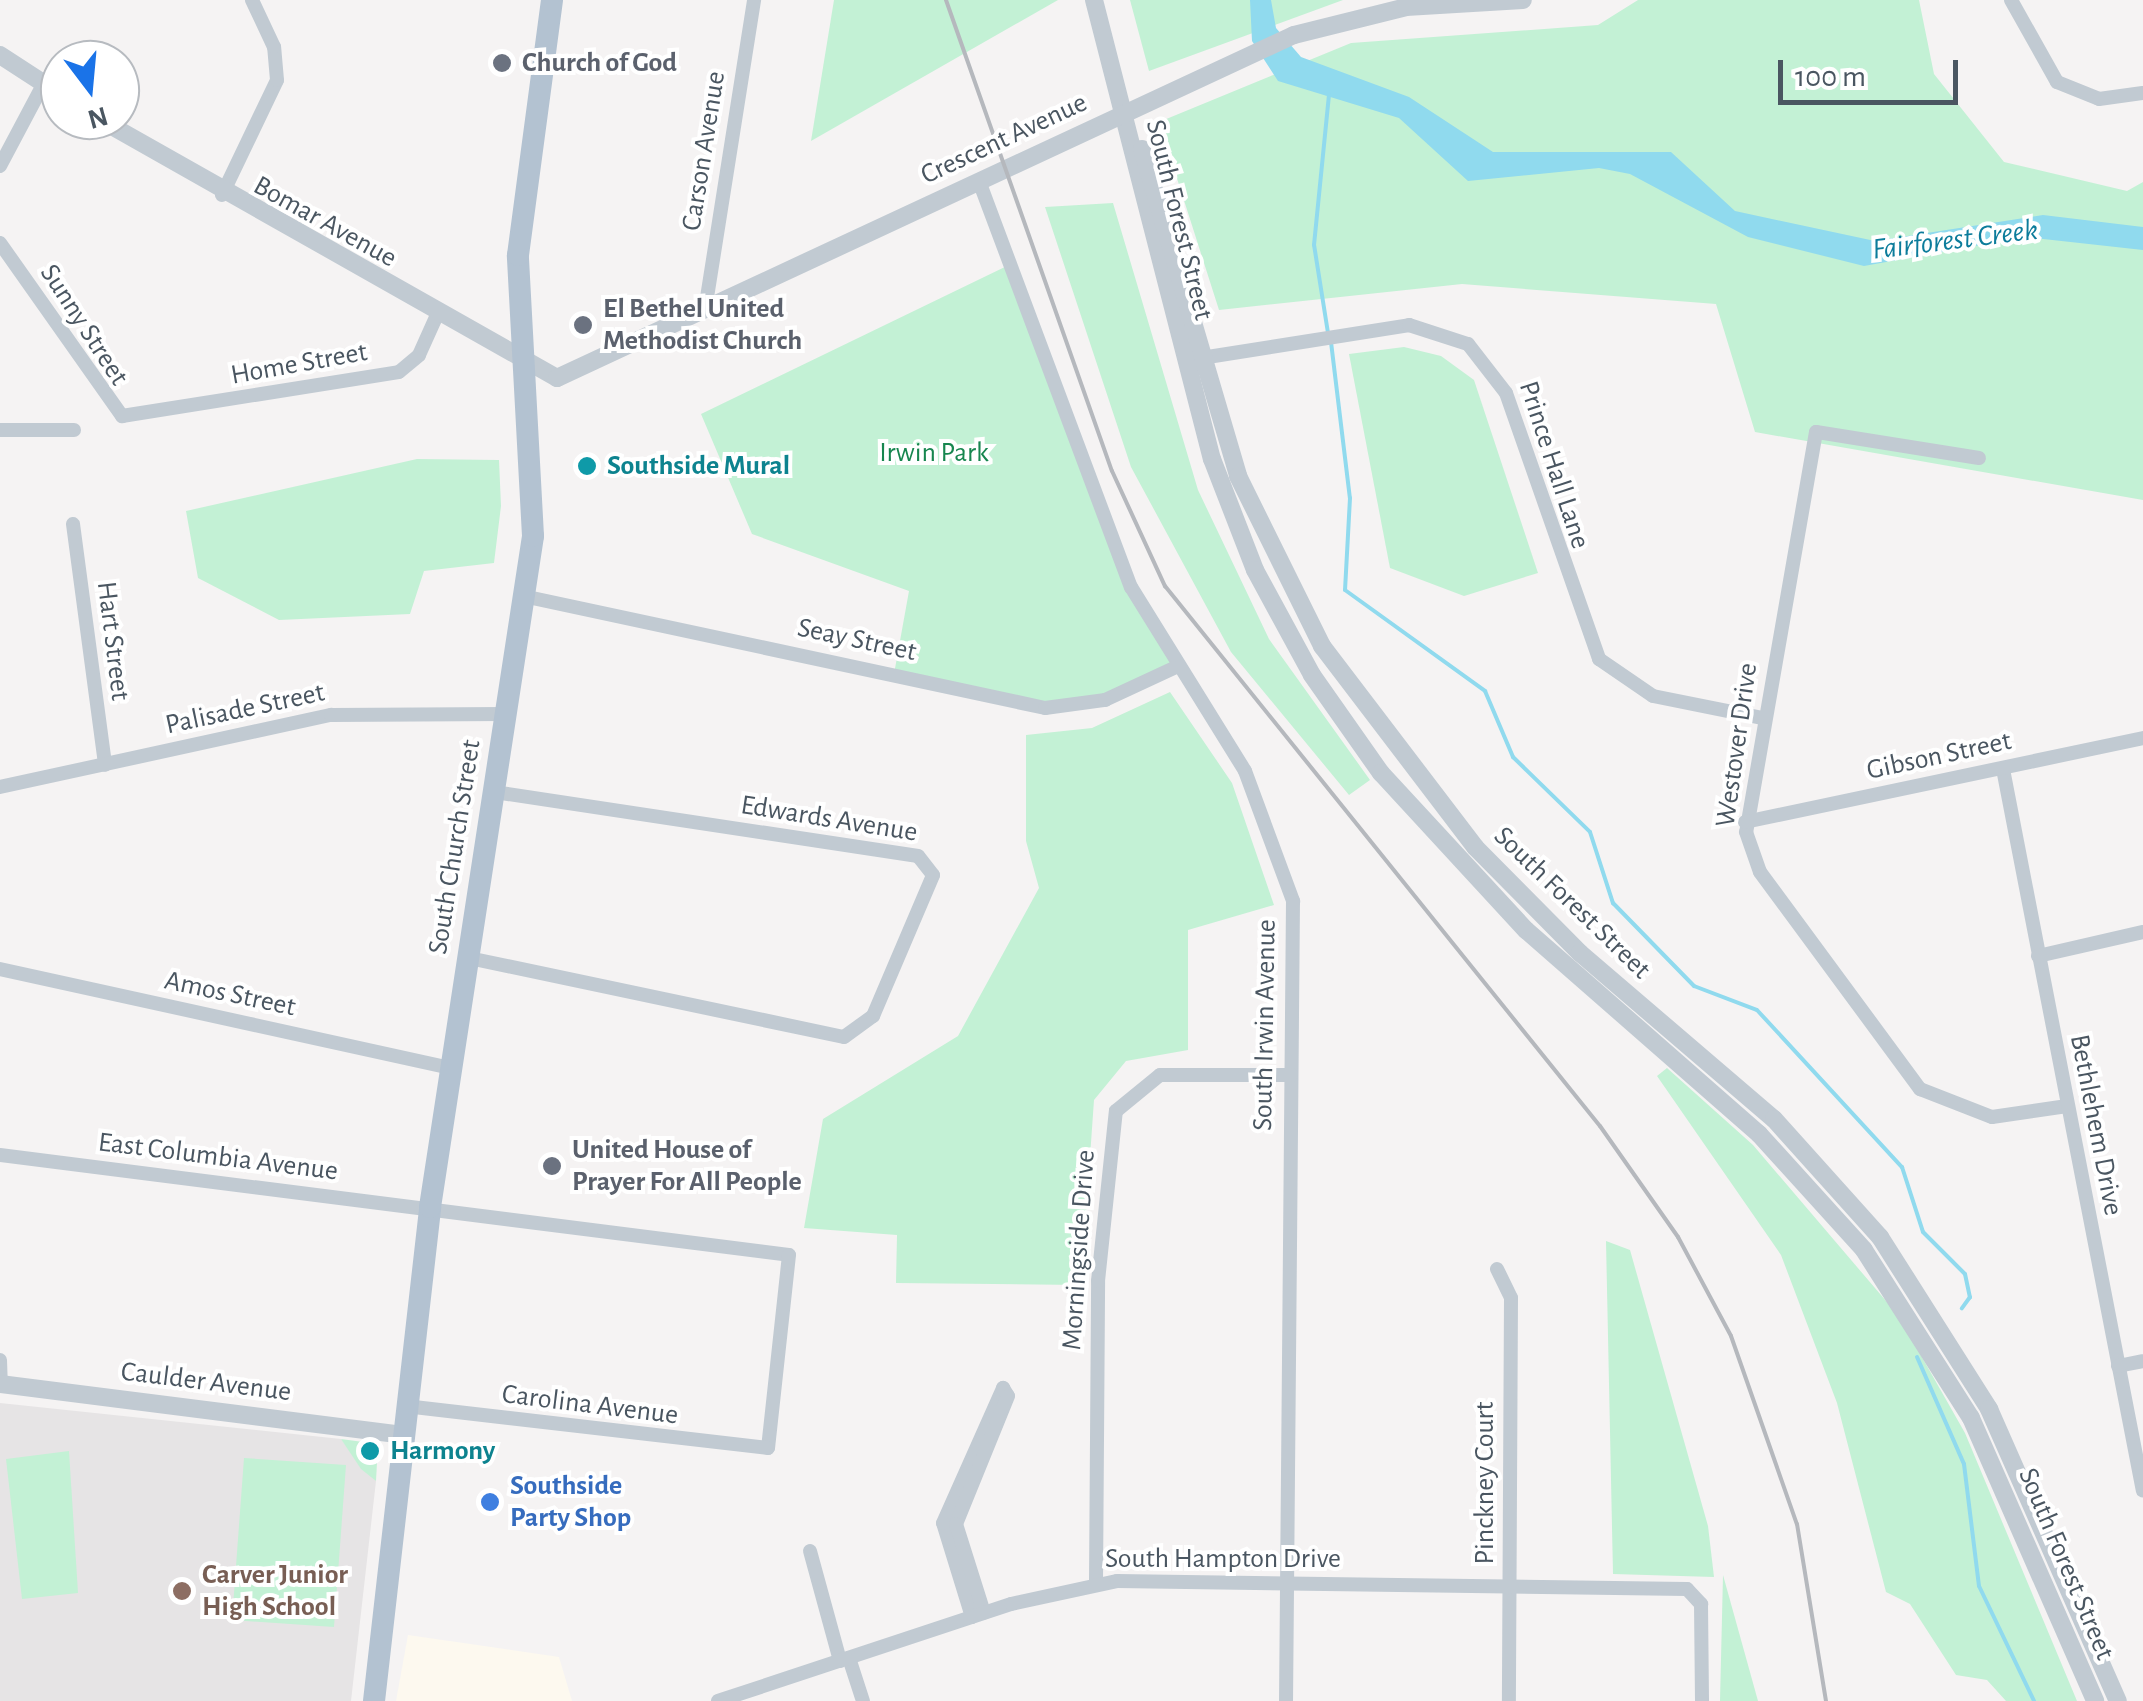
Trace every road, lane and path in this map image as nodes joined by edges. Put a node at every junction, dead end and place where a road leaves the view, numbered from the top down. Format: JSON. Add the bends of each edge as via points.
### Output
{"nodes":[{"id":1,"x":252,"y":0,"type":"edge"},
{"id":2,"x":552,"y":0,"type":"edge"},
{"id":3,"x":754,"y":0,"type":"edge"},
{"id":4,"x":1094,"y":0,"type":"edge"},
{"id":5,"x":1523,"y":0,"type":"edge"},
{"id":6,"x":2011,"y":0,"type":"edge"},
{"id":7,"x":0,"y":55,"type":"edge"},
{"id":8,"x":40,"y":80,"type":"edge"},
{"id":9,"x":40,"y":90,"type":"edge"},
{"id":10,"x":2143,"y":93,"type":"edge"},
{"id":11,"x":1125,"y":112,"type":"junction"},
{"id":12,"x":132,"y":140,"type":"edge"},
{"id":13,"x":0,"y":166,"type":"edge"},
{"id":14,"x":979,"y":180,"type":"junction"},
{"id":15,"x":222,"y":196,"type":"junction"},
{"id":16,"x":0,"y":244,"type":"edge"},
{"id":17,"x":705,"y":310,"type":"junction"},
{"id":18,"x":438,"y":316,"type":"junction"},
{"id":19,"x":1204,"y":355,"type":"junction"},
{"id":20,"x":1185,"y":364,"type":"junction"},
{"id":21,"x":526,"y":366,"type":"junction"},
{"id":22,"x":138,"y":417,"type":"joint"},
{"id":23,"x":0,"y":430,"type":"edge"},
{"id":24,"x":74,"y":430,"type":"dead end"},
{"id":25,"x":1979,"y":458,"type":"dead end"},
{"id":26,"x":73,"y":524,"type":"dead end"},
{"id":27,"x":523,"y":596,"type":"junction"},
{"id":28,"x":1174,"y":668,"type":"junction"},
{"id":29,"x":505,"y":714,"type":"junction"},
{"id":30,"x":1762,"y":718,"type":"junction"},
{"id":31,"x":2143,"y":738,"type":"edge"},
{"id":32,"x":104,"y":765,"type":"junction"},
{"id":33,"x":2003,"y":769,"type":"junction"},
{"id":34,"x":0,"y":787,"type":"edge"},
{"id":35,"x":494,"y":792,"type":"junction"},
{"id":36,"x":1746,"y":822,"type":"junction"},
{"id":37,"x":2143,"y":932,"type":"edge"},
{"id":38,"x":2038,"y":956,"type":"junction"},
{"id":39,"x":469,"y":958,"type":"junction"},
{"id":40,"x":0,"y":969,"type":"edge"},
{"id":41,"x":450,"y":1068,"type":"junction"},
{"id":42,"x":1291,"y":1074,"type":"junction"},
{"id":43,"x":2067,"y":1106,"type":"junction"},
{"id":44,"x":0,"y":1155,"type":"edge"},
{"id":45,"x":430,"y":1207,"type":"junction"},
{"id":46,"x":1498,"y":1269,"type":"dead end"},
{"id":47,"x":0,"y":1360,"type":"edge"},
{"id":48,"x":2143,"y":1361,"type":"edge"},
{"id":49,"x":2118,"y":1366,"type":"junction"},
{"id":50,"x":0,"y":1384,"type":"edge"},
{"id":51,"x":407,"y":1406,"type":"junction"},
{"id":52,"x":404,"y":1435,"type":"junction"},
{"id":53,"x":768,"y":1448,"type":"joint"},
{"id":54,"x":2143,"y":1491,"type":"edge"},
{"id":55,"x":949,"y":1524,"type":"junction"},
{"id":56,"x":810,"y":1550,"type":"dead end"},
{"id":57,"x":1096,"y":1582,"type":"junction"},
{"id":58,"x":1287,"y":1584,"type":"junction"},
{"id":59,"x":1510,"y":1587,"type":"junction"},
{"id":60,"x":978,"y":1615,"type":"junction"},
{"id":61,"x":845,"y":1659,"type":"junction"},
{"id":62,"x":374,"y":1701,"type":"edge"},
{"id":63,"x":718,"y":1701,"type":"edge"},
{"id":64,"x":863,"y":1701,"type":"edge"},
{"id":65,"x":1286,"y":1701,"type":"edge"},
{"id":66,"x":1509,"y":1701,"type":"edge"},
{"id":67,"x":1702,"y":1701,"type":"edge"},
{"id":68,"x":2095,"y":1701,"type":"edge"},
{"id":69,"x":2118,"y":1701,"type":"edge"}],
"edges":[{"from":1,"to":15,"type":"street","via":[[274,47],[278,80]]},
{"from":2,"to":21,"type":"main road","name":"South Church Street","via":[[518,255]]},
{"from":3,"to":17,"type":"street","name":"Carson Avenue"},
{"from":4,"to":11,"type":"street"},
{"from":5,"to":11,"type":"street","name":"Crescent Avenue","via":[[1406,8],[1316,26]]},
{"from":6,"to":10,"type":"street","via":[[2057,82],[2099,99]]},
{"from":7,"to":8,"type":"street"},
{"from":9,"to":13,"type":"street"},
{"from":11,"to":14,"type":"street","name":"Crescent Avenue"},
{"from":11,"to":19,"type":"street","name":"South Forest Street","via":[[1152,170]]},
{"from":11,"to":20,"type":"street","name":"South Forest Street"},
{"from":12,"to":15,"type":"street","name":"Bomar Avenue"},
{"from":14,"to":17,"type":"street","name":"Crescent Avenue"},
{"from":14,"to":28,"type":"street","name":"South Irwin Avenue","via":[[1112,540]]},
{"from":15,"to":18,"type":"street","name":"Bomar Avenue"},
{"from":16,"to":22,"type":"street","name":"Sunny Street","via":[[106,406]]},
{"from":17,"to":21,"type":"street","name":"Crescent Avenue","via":[[572,376]]},
{"from":18,"to":21,"type":"street","name":"Bomar Avenue"},
{"from":18,"to":22,"type":"street","name":"Home Street","via":[[420,355],[399,372]]},
{"from":19,"to":20,"type":"street","name":"Prince Hall Lane"},
{"from":19,"to":30,"type":"street","name":"Prince Hall Lane","via":[[1425,326],[1480,354],[1506,393],[1598,659],[1653,696]]},
{"from":19,"to":69,"type":"street","name":"South Forest Street","via":[[1263,534],[1356,699],[1475,848],[1590,962],[1774,1119],[1880,1237],[1989,1409]]},
{"from":20,"to":68,"type":"street","name":"South Forest Street","via":[[1255,570],[1345,725],[1526,930],[1759,1134],[1864,1250],[1971,1418]]},
{"from":21,"to":27,"type":"main road","name":"South Church Street","via":[[533,536]]},
{"from":23,"to":24,"type":"street"},
{"from":25,"to":30,"type":"street","name":"Westover Drive","via":[[1820,427]]},
{"from":26,"to":32,"type":"street","name":"Hart Street"},
{"from":27,"to":28,"type":"street","name":"Seay Street","via":[[1046,708],[1104,700]]},
{"from":27,"to":29,"type":"main road","name":"South Church Street"},
{"from":28,"to":42,"type":"street","name":"South Irwin Avenue","via":[[1245,771],[1281,856],[1298,940]]},
{"from":29,"to":32,"type":"street","name":"Palisade Street","via":[[330,715]]},
{"from":29,"to":35,"type":"main road","name":"South Church Street"},
{"from":30,"to":36,"type":"street","name":"Westover Drive"},
{"from":31,"to":33,"type":"street","name":"Gibson Street"},
{"from":32,"to":34,"type":"street","name":"Palisade Street"},
{"from":33,"to":36,"type":"street","name":"Gibson Street"},
{"from":33,"to":38,"type":"street","name":"Bethlehem Drive"},
{"from":35,"to":39,"type":"main road","name":"South Church Street"},
{"from":35,"to":39,"type":"street","name":"Edwards Avenue","via":[[918,856],[934,875],[872,1016],[844,1036]]},
{"from":36,"to":43,"type":"street","name":"Westover Drive","via":[[1760,872],[1920,1089],[1992,1117]]},
{"from":37,"to":38,"type":"street"},
{"from":38,"to":43,"type":"street","name":"Bethlehem Drive"},
{"from":39,"to":41,"type":"main road","name":"South Church Street"},
{"from":40,"to":41,"type":"street","name":"Amos Street"},
{"from":41,"to":45,"type":"main road","name":"South Church Street"},
{"from":42,"to":57,"type":"street","name":"Morningside Drive","via":[[1160,1075],[1116,1111],[1098,1282]]},
{"from":42,"to":58,"type":"street","name":"South Irwin Avenue"},
{"from":43,"to":49,"type":"street","name":"Bethlehem Drive"},
{"from":44,"to":45,"type":"street","name":"East Columbia Avenue"},
{"from":45,"to":51,"type":"main road","name":"South Church Street"},
{"from":45,"to":53,"type":"street","name":"East Columbia Avenue","via":[[780,1252],[793,1266]]},
{"from":46,"to":59,"type":"street","name":"Pinckney Court","via":[[1511,1298]]},
{"from":47,"to":50,"type":"street"},
{"from":48,"to":49,"type":"street"},
{"from":49,"to":54,"type":"street","name":"Bethlehem Drive"},
{"from":50,"to":52,"type":"street","name":"Caulder Avenue"},
{"from":51,"to":52,"type":"main road","name":"South Church Street"},
{"from":51,"to":53,"type":"street","name":"Carolina Avenue"},
{"from":52,"to":62,"type":"main road","name":"South Church Street"},
{"from":55,"to":55,"type":"street","via":[[1008,1396],[1003,1388]]},
{"from":55,"to":60,"type":"street"},
{"from":56,"to":61,"type":"street"},
{"from":57,"to":58,"type":"street","name":"South Hampton Drive"},
{"from":57,"to":60,"type":"street","name":"South Hampton Drive"},
{"from":58,"to":59,"type":"street","name":"South Hampton Drive"},
{"from":58,"to":65,"type":"street","name":"South Irwin Avenue"},
{"from":59,"to":66,"type":"street","name":"Pinckney Court"},
{"from":59,"to":67,"type":"street","name":"South Hampton Drive","via":[[1687,1589],[1701,1604]]},
{"from":60,"to":61,"type":"street","name":"South Hampton Drive"},
{"from":61,"to":63,"type":"street","name":"South Hampton Drive"},
{"from":61,"to":64,"type":"street"}]}
